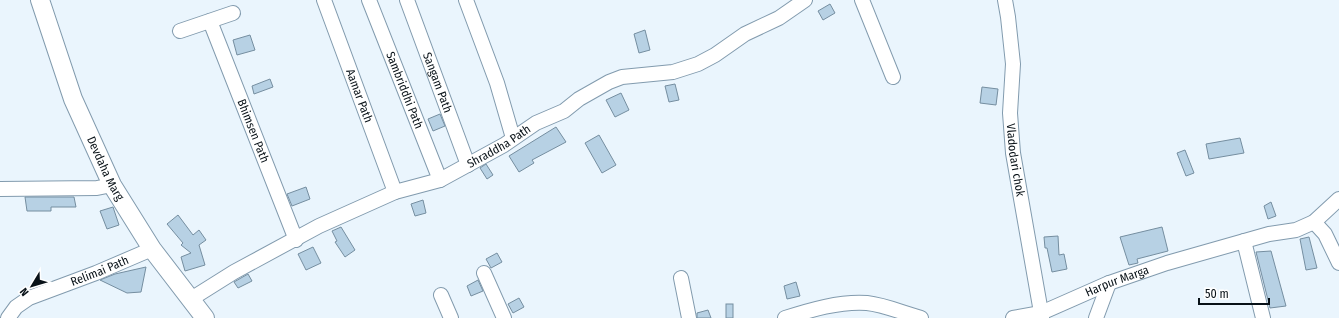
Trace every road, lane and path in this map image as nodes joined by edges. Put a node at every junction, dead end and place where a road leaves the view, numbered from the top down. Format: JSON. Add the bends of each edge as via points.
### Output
{"nodes":[{"id":1,"x":40,"y":0,"type":"edge"},
{"id":2,"x":324,"y":0,"type":"edge"},
{"id":3,"x":369,"y":0,"type":"edge"},
{"id":4,"x":407,"y":0,"type":"edge"},
{"id":5,"x":466,"y":0,"type":"edge"},
{"id":6,"x":805,"y":0,"type":"edge"},
{"id":7,"x":862,"y":0,"type":"edge"},
{"id":8,"x":1005,"y":0,"type":"edge"},
{"id":9,"x":233,"y":13,"type":"dead end"},
{"id":10,"x":210,"y":21,"type":"junction"},
{"id":11,"x":180,"y":31,"type":"dead end"},
{"id":12,"x":894,"y":77,"type":"dead end"},
{"id":13,"x":513,"y":138,"type":"junction"},
{"id":14,"x":468,"y":164,"type":"junction"},
{"id":15,"x":440,"y":180,"type":"junction"},
{"id":16,"x":112,"y":185,"type":"junction"},
{"id":17,"x":0,"y":189,"type":"edge"},
{"id":18,"x":395,"y":192,"type":"junction"},
{"id":19,"x":1339,"y":199,"type":"edge"},
{"id":20,"x":1314,"y":222,"type":"junction"},
{"id":21,"x":296,"y":240,"type":"junction"},
{"id":22,"x":1244,"y":241,"type":"junction"},
{"id":23,"x":152,"y":249,"type":"junction"},
{"id":24,"x":1339,"y":263,"type":"edge"},
{"id":25,"x":484,"y":273,"type":"dead end"},
{"id":26,"x":680,"y":278,"type":"dead end"},
{"id":27,"x":1109,"y":283,"type":"junction"},
{"id":28,"x":441,"y":295,"type":"dead end"},
{"id":29,"x":192,"y":299,"type":"junction"},
{"id":30,"x":1041,"y":316,"type":"edge"},
{"id":31,"x":8,"y":318,"type":"edge"},
{"id":32,"x":205,"y":318,"type":"edge"},
{"id":33,"x":451,"y":318,"type":"edge"},
{"id":34,"x":504,"y":318,"type":"edge"},
{"id":35,"x":689,"y":318,"type":"edge"},
{"id":36,"x":785,"y":318,"type":"edge"},
{"id":37,"x":921,"y":318,"type":"edge"},
{"id":38,"x":1013,"y":318,"type":"edge"},
{"id":39,"x":1096,"y":318,"type":"edge"},
{"id":40,"x":1263,"y":318,"type":"edge"}],
"edges":[{"from":1,"to":16,"type":"main road","name":"Devdaha Marg","via":[[72,99]]},
{"from":2,"to":18,"type":"street","name":"Aamar Path"},
{"from":3,"to":15,"type":"street","name":"Sambriddhi Path"},
{"from":4,"to":14,"type":"street","name":"Sangam Path"},
{"from":5,"to":13,"type":"street","via":[[497,83]]},
{"from":6,"to":13,"type":"street","name":"Shraddha Path","via":[[779,18],[745,34],[698,64],[673,72],[622,77],[609,82],[564,111],[536,123]]},
{"from":7,"to":12,"type":"street"},
{"from":8,"to":30,"type":"street","name":"Vladodari chok","via":[[1013,64],[1010,113],[1014,153]]},
{"from":9,"to":10,"type":"street"},
{"from":10,"to":11,"type":"street"},
{"from":10,"to":21,"type":"street","name":"Bhimsen Path"},
{"from":13,"to":14,"type":"street","name":"Shraddha Path"},
{"from":14,"to":15,"type":"street","name":"Shraddha Path"},
{"from":15,"to":18,"type":"street","name":"Shraddha Path"},
{"from":16,"to":17,"type":"street","via":[[97,188]]},
{"from":16,"to":23,"type":"main road","name":"Devdaha Marg"},
{"from":18,"to":21,"type":"street","name":"Shraddha Path","via":[[319,226]]},
{"from":19,"to":20,"type":"street","name":"Harpur Marga"},
{"from":20,"to":22,"type":"street","name":"Harpur Marga","via":[[1296,230]]},
{"from":20,"to":24,"type":"street","via":[[1325,234]]},
{"from":21,"to":29,"type":"street","name":"Shraddha Path","via":[[234,272]]},
{"from":22,"to":27,"type":"street","name":"Harpur Marga"},
{"from":22,"to":40,"type":"street"},
{"from":23,"to":29,"type":"main road","name":"Devdaha Marg","via":[[171,276]]},
{"from":23,"to":31,"type":"street","name":"Relimai Path","via":[[29,298],[16,307]]},
{"from":25,"to":34,"type":"street"},
{"from":26,"to":35,"type":"street"},
{"from":27,"to":30,"type":"street","name":"Harpur Marga"},
{"from":27,"to":39,"type":"street"},
{"from":28,"to":33,"type":"street"},
{"from":29,"to":32,"type":"main road","name":"Devdaha Marg"},
{"from":30,"to":38,"type":"street","name":"Harpur Marga"},
{"from":36,"to":37,"type":"street","via":[[838,305],[867,303]]}]}
